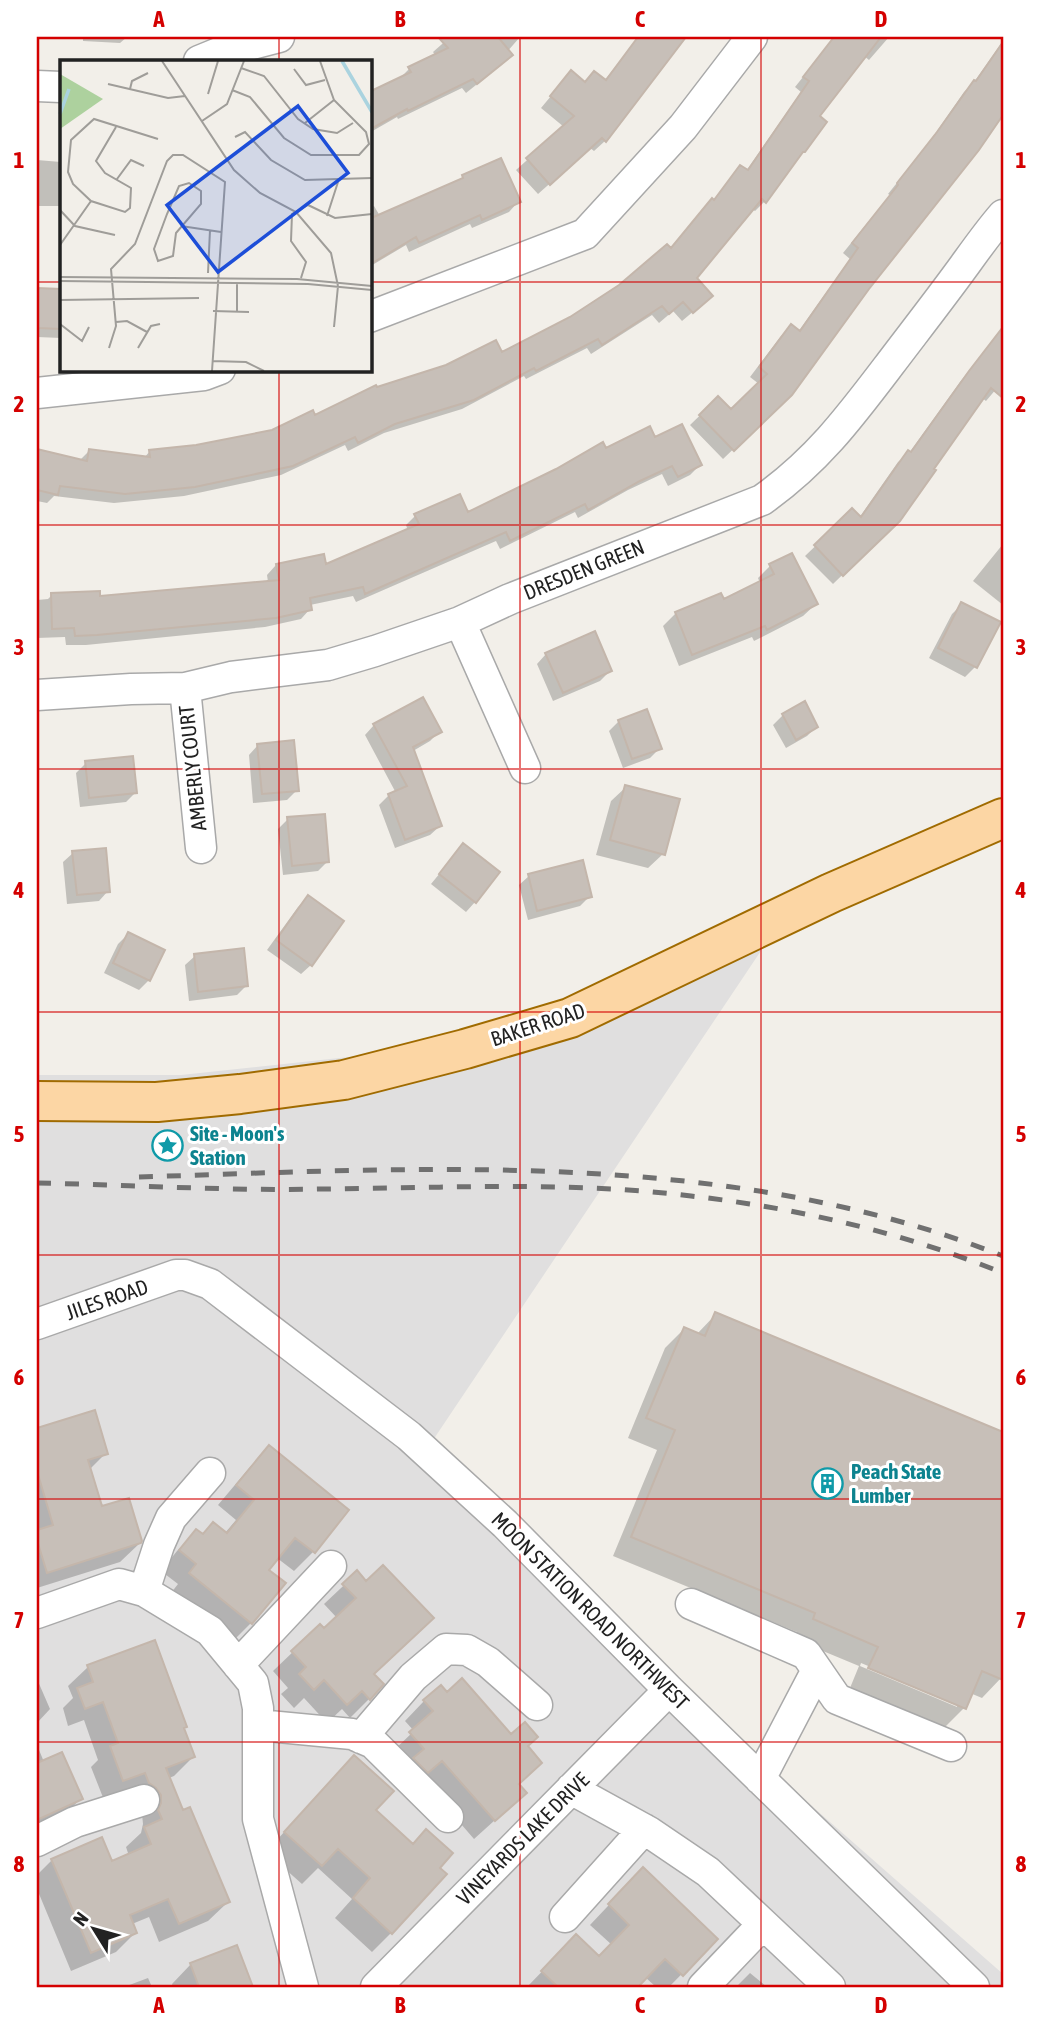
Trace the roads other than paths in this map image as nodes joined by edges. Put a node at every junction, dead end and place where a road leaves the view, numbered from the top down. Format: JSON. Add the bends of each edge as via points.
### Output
{"nodes":[{"id":1,"x":279,"y":37,"type":"edge"},
{"id":2,"x":752,"y":37,"type":"edge"},
{"id":3,"x":212,"y":50,"type":"edge"},
{"id":4,"x":37,"y":86,"type":"edge"},
{"id":5,"x":60,"y":87,"type":"edge"},
{"id":6,"x":1003,"y":215,"type":"edge"},
{"id":7,"x":371,"y":316,"type":"edge"},
{"id":8,"x":215,"y":371,"type":"edge"},
{"id":9,"x":37,"y":393,"type":"edge"},
{"id":10,"x":460,"y":622,"type":"junction"},
{"id":11,"x":185,"y":688,"type":"junction"},
{"id":12,"x":37,"y":695,"type":"edge"},
{"id":13,"x":525,"y":768,"type":"dead end"},
{"id":14,"x":1003,"y":818,"type":"edge"},
{"id":15,"x":201,"y":848,"type":"dead end"},
{"id":16,"x":37,"y":1101,"type":"edge"},
{"id":17,"x":176,"y":1275,"type":"joint"},
{"id":18,"x":37,"y":1324,"type":"edge"},
{"id":19,"x":210,"y":1473,"type":"dead end"},
{"id":20,"x":331,"y":1566,"type":"dead end"},
{"id":21,"x":144,"y":1591,"type":"junction"},
{"id":22,"x":691,"y":1604,"type":"dead end"},
{"id":23,"x":37,"y":1613,"type":"edge"},
{"id":24,"x":238,"y":1665,"type":"junction"},
{"id":25,"x":817,"y":1670,"type":"junction"},
{"id":26,"x":668,"y":1690,"type":"junction"},
{"id":27,"x":537,"y":1705,"type":"dead end"},
{"id":28,"x":258,"y":1725,"type":"junction"},
{"id":29,"x":361,"y":1738,"type":"junction"},
{"id":30,"x":951,"y":1746,"type":"dead end"},
{"id":31,"x":760,"y":1779,"type":"junction"},
{"id":32,"x":571,"y":1789,"type":"junction"},
{"id":33,"x":145,"y":1800,"type":"dead end"},
{"id":34,"x":448,"y":1817,"type":"dead end"},
{"id":35,"x":644,"y":1829,"type":"junction"},
{"id":36,"x":37,"y":1841,"type":"edge"},
{"id":37,"x":565,"y":1917,"type":"dead end"},
{"id":38,"x":762,"y":1924,"type":"junction"},
{"id":39,"x":303,"y":1987,"type":"edge"},
{"id":40,"x":376,"y":1987,"type":"edge"},
{"id":41,"x":703,"y":1987,"type":"edge"},
{"id":42,"x":830,"y":1987,"type":"edge"},
{"id":43,"x":974,"y":1987,"type":"edge"}],
"edges":[{"from":1,"to":3,"type":"street"},
{"from":2,"to":7,"type":"street","via":[[683,127],[585,234]]},
{"from":4,"to":5,"type":"street"},
{"from":6,"to":10,"type":"street","name":"DRESDEN GREEN","via":[[840,430],[785,484],[762,500]]},
{"from":8,"to":9,"type":"street"},
{"from":10,"to":11,"type":"street","name":"DRESDEN GREEN","via":[[328,665],[231,677]]},
{"from":10,"to":13,"type":"street"},
{"from":11,"to":12,"type":"street","name":"DRESDEN GREEN"},
{"from":11,"to":15,"type":"street","name":"AMBERLY COURT"},
{"from":14,"to":16,"type":"main road","name":"BAKER ROAD","via":[[831,893],[570,1018],[531,1030],[344,1080],[158,1102]]},
{"from":17,"to":18,"type":"street","name":"JILES ROAD"},
{"from":17,"to":26,"type":"street","name":"MOON STATION ROAD NORTHWEST","via":[[210,1284],[409,1436],[505,1524]]},
{"from":19,"to":21,"type":"street","via":[[171,1518]]},
{"from":20,"to":24,"type":"street"},
{"from":21,"to":23,"type":"street","via":[[119,1584]]},
{"from":21,"to":24,"type":"street","via":[[210,1631]]},
{"from":22,"to":25,"type":"street","via":[[806,1654]]},
{"from":24,"to":28,"type":"street","via":[[253,1683]]},
{"from":25,"to":30,"type":"street","via":[[837,1699]]},
{"from":25,"to":31,"type":"street"},
{"from":26,"to":31,"type":"street","name":"MOON STATION ROAD NORTHWEST"},
{"from":26,"to":32,"type":"street","name":"VINEYARDS LAKE DRIVE"},
{"from":27,"to":29,"type":"street","via":[[488,1662],[467,1650],[446,1649],[413,1677]]},
{"from":28,"to":29,"type":"street"},
{"from":28,"to":39,"type":"street","via":[[258,1819]]},
{"from":29,"to":34,"type":"street","via":[[373,1743]]},
{"from":31,"to":43,"type":"street","name":"MOON STATION ROAD NORTHWEST"},
{"from":32,"to":35,"type":"street"},
{"from":32,"to":40,"type":"street","name":"VINEYARDS LAKE DRIVE"},
{"from":33,"to":36,"type":"street","via":[[75,1822]]},
{"from":35,"to":37,"type":"street"},
{"from":35,"to":38,"type":"street","via":[[708,1872]]},
{"from":38,"to":41,"type":"street"},
{"from":38,"to":42,"type":"street"}]}
